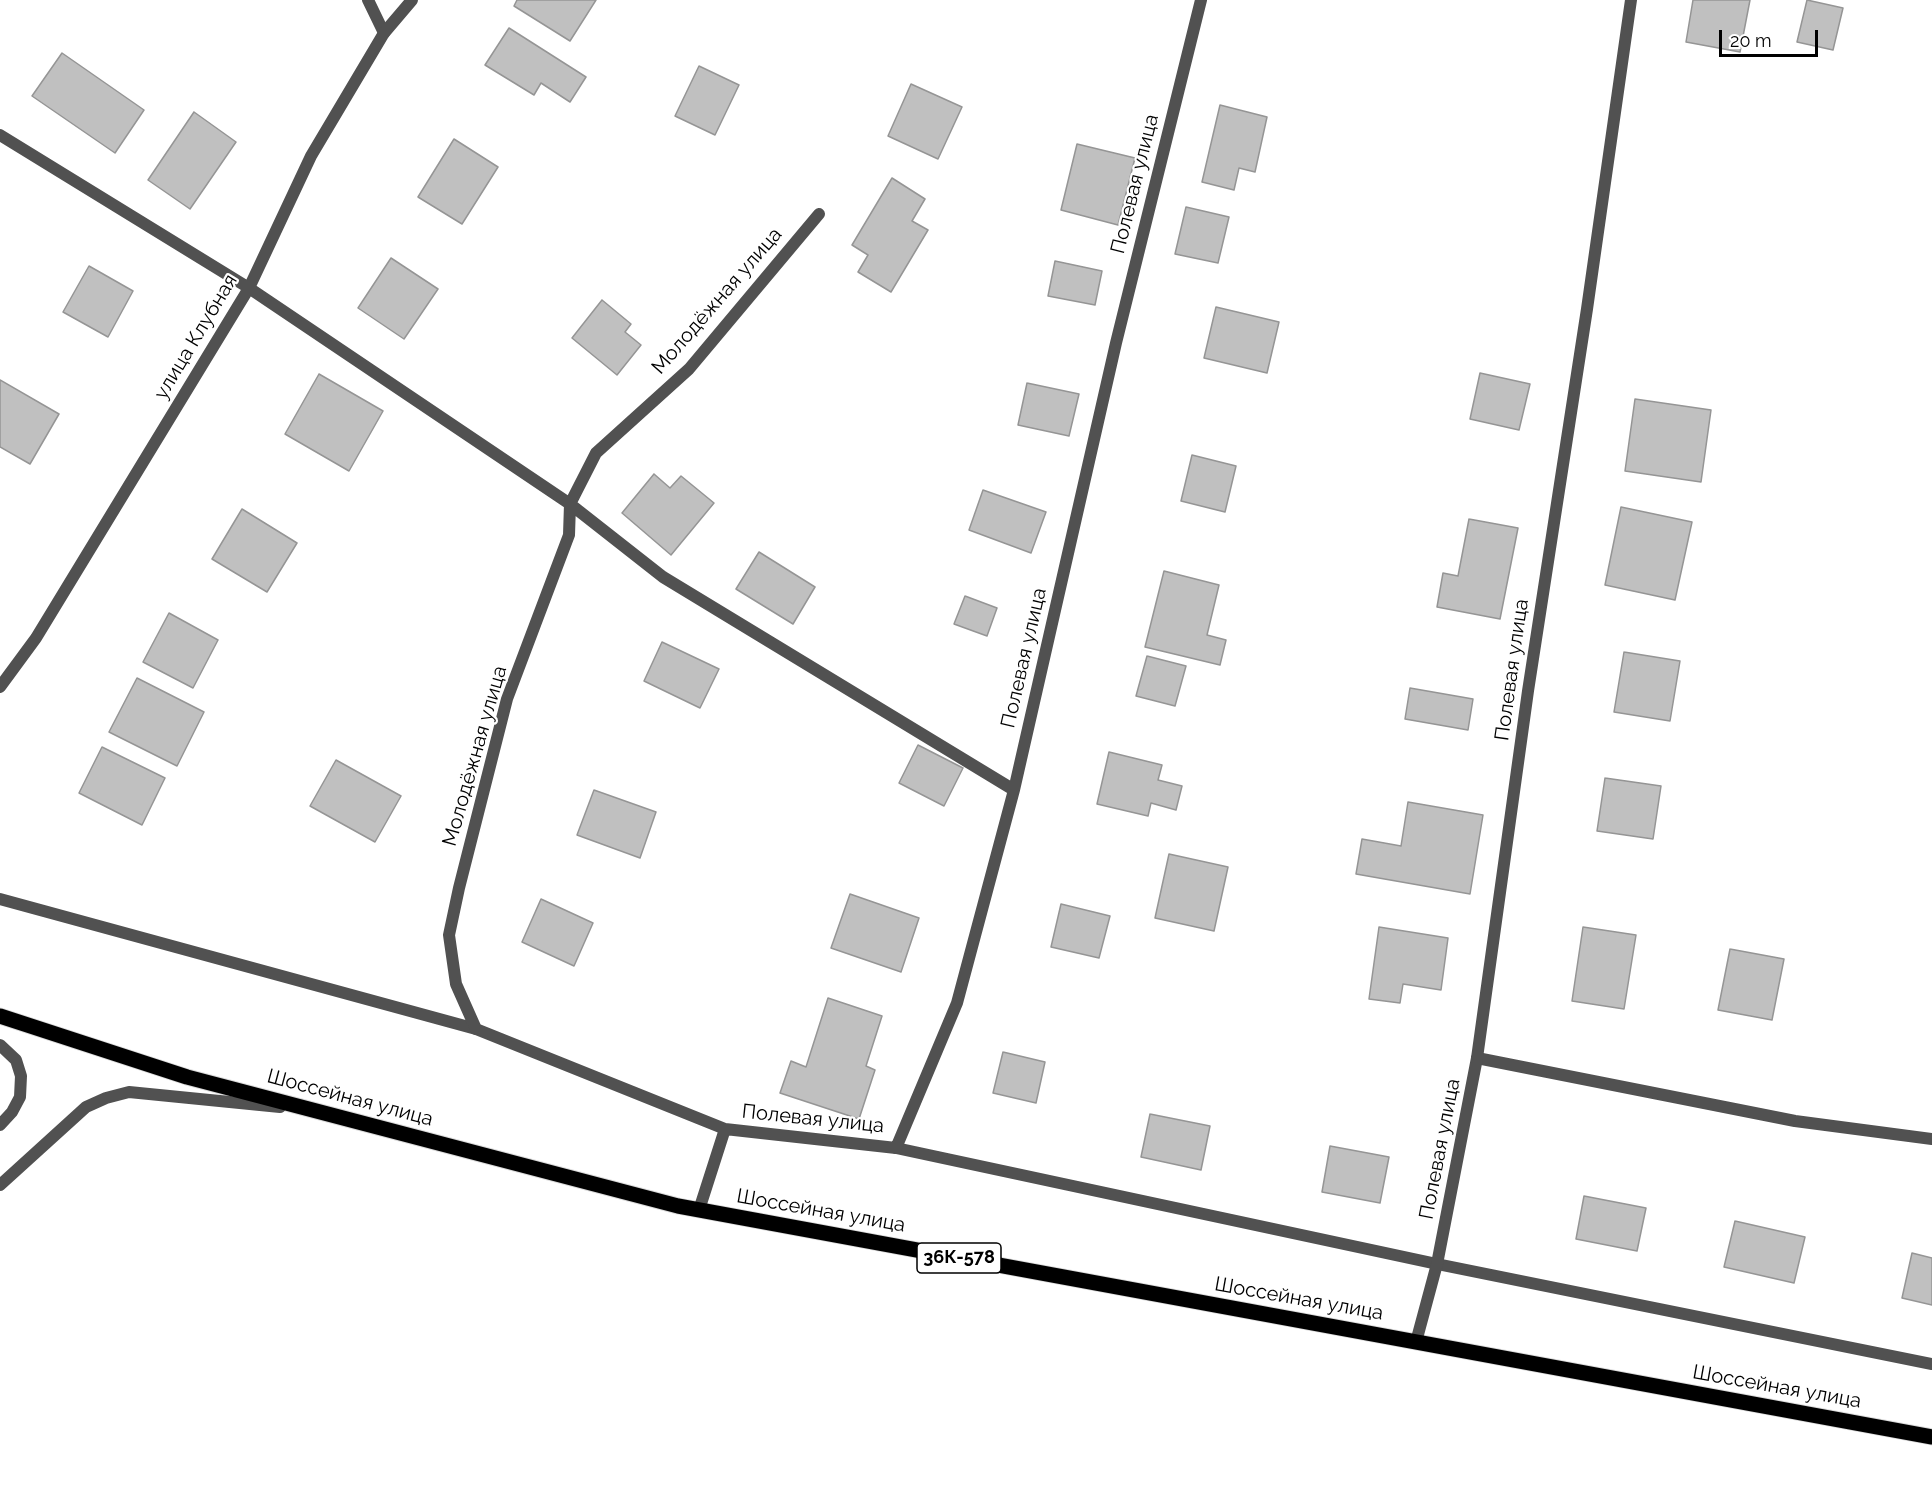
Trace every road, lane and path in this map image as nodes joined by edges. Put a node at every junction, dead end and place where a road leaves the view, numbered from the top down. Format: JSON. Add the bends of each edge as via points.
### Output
{"nodes":[{"id":1,"x":368,"y":0,"type":"edge"},
{"id":2,"x":412,"y":0,"type":"edge"},
{"id":3,"x":1201,"y":0,"type":"edge"},
{"id":4,"x":1631,"y":0,"type":"edge"},
{"id":5,"x":384,"y":33,"type":"junction"},
{"id":6,"x":0,"y":135,"type":"edge"},
{"id":7,"x":819,"y":214,"type":"dead end"},
{"id":8,"x":249,"y":288,"type":"junction"},
{"id":9,"x":570,"y":504,"type":"junction"},
{"id":10,"x":0,"y":687,"type":"edge"},
{"id":11,"x":1014,"y":790,"type":"junction"},
{"id":12,"x":0,"y":899,"type":"edge"},
{"id":13,"x":0,"y":1016,"type":"edge"},
{"id":14,"x":476,"y":1029,"type":"junction"},
{"id":15,"x":0,"y":1045,"type":"edge"},
{"id":16,"x":1478,"y":1058,"type":"junction"},
{"id":17,"x":313,"y":1110,"type":"junction"},
{"id":18,"x":0,"y":1125,"type":"edge"},
{"id":19,"x":725,"y":1129,"type":"junction"},
{"id":20,"x":1932,"y":1138,"type":"edge"},
{"id":21,"x":896,"y":1148,"type":"junction"},
{"id":22,"x":0,"y":1185,"type":"edge"},
{"id":23,"x":699,"y":1210,"type":"junction"},
{"id":24,"x":1437,"y":1264,"type":"junction"},
{"id":25,"x":1416,"y":1342,"type":"junction"},
{"id":26,"x":1932,"y":1364,"type":"edge"},
{"id":27,"x":1932,"y":1437,"type":"edge"}],
"edges":[{"from":1,"to":5,"type":"street"},
{"from":2,"to":5,"type":"street","name":"улица Клубная"},
{"from":3,"to":11,"type":"street","name":"Полевая улица","via":[[1114,354]]},
{"from":4,"to":16,"type":"street","name":"Полевая улица"},
{"from":5,"to":8,"type":"street","name":"улица Клубная","via":[[311,156]]},
{"from":6,"to":8,"type":"street"},
{"from":7,"to":9,"type":"street","name":"Молодёжная улица","via":[[689,369],[596,453]]},
{"from":8,"to":9,"type":"street"},
{"from":8,"to":10,"type":"street","name":"улица Клубная","via":[[36,638]]},
{"from":9,"to":11,"type":"street","via":[[663,577]]},
{"from":9,"to":14,"type":"street","name":"Молодёжная улица","via":[[569,535],[507,699],[449,935],[456,984]]},
{"from":11,"to":21,"type":"street","name":"Полевая улица","via":[[957,1003]]},
{"from":12,"to":14,"type":"street"},
{"from":13,"to":17,"type":"main road","name":"Шоссейная улица","number":"36К-578","via":[[187,1077]]},
{"from":14,"to":19,"type":"street"},
{"from":15,"to":18,"type":"street","via":[[16,1060],[21,1076],[20,1097]]},
{"from":16,"to":20,"type":"street","via":[[1795,1121]]},
{"from":16,"to":24,"type":"street","name":"Полевая улица"},
{"from":17,"to":22,"type":"street","via":[[129,1092],[86,1107]]},
{"from":17,"to":23,"type":"main road","name":"Шоссейная улица","number":"36К-578"},
{"from":19,"to":21,"type":"street","name":"Полевая улица"},
{"from":19,"to":23,"type":"street"},
{"from":21,"to":24,"type":"street"},
{"from":23,"to":25,"type":"main road","name":"Шоссейная улица","number":"36К-578"},
{"from":24,"to":25,"type":"street","name":"Полевая улица"},
{"from":24,"to":26,"type":"street"},
{"from":25,"to":27,"type":"main road","name":"Шоссейная улица","number":"36К-578"}]}
